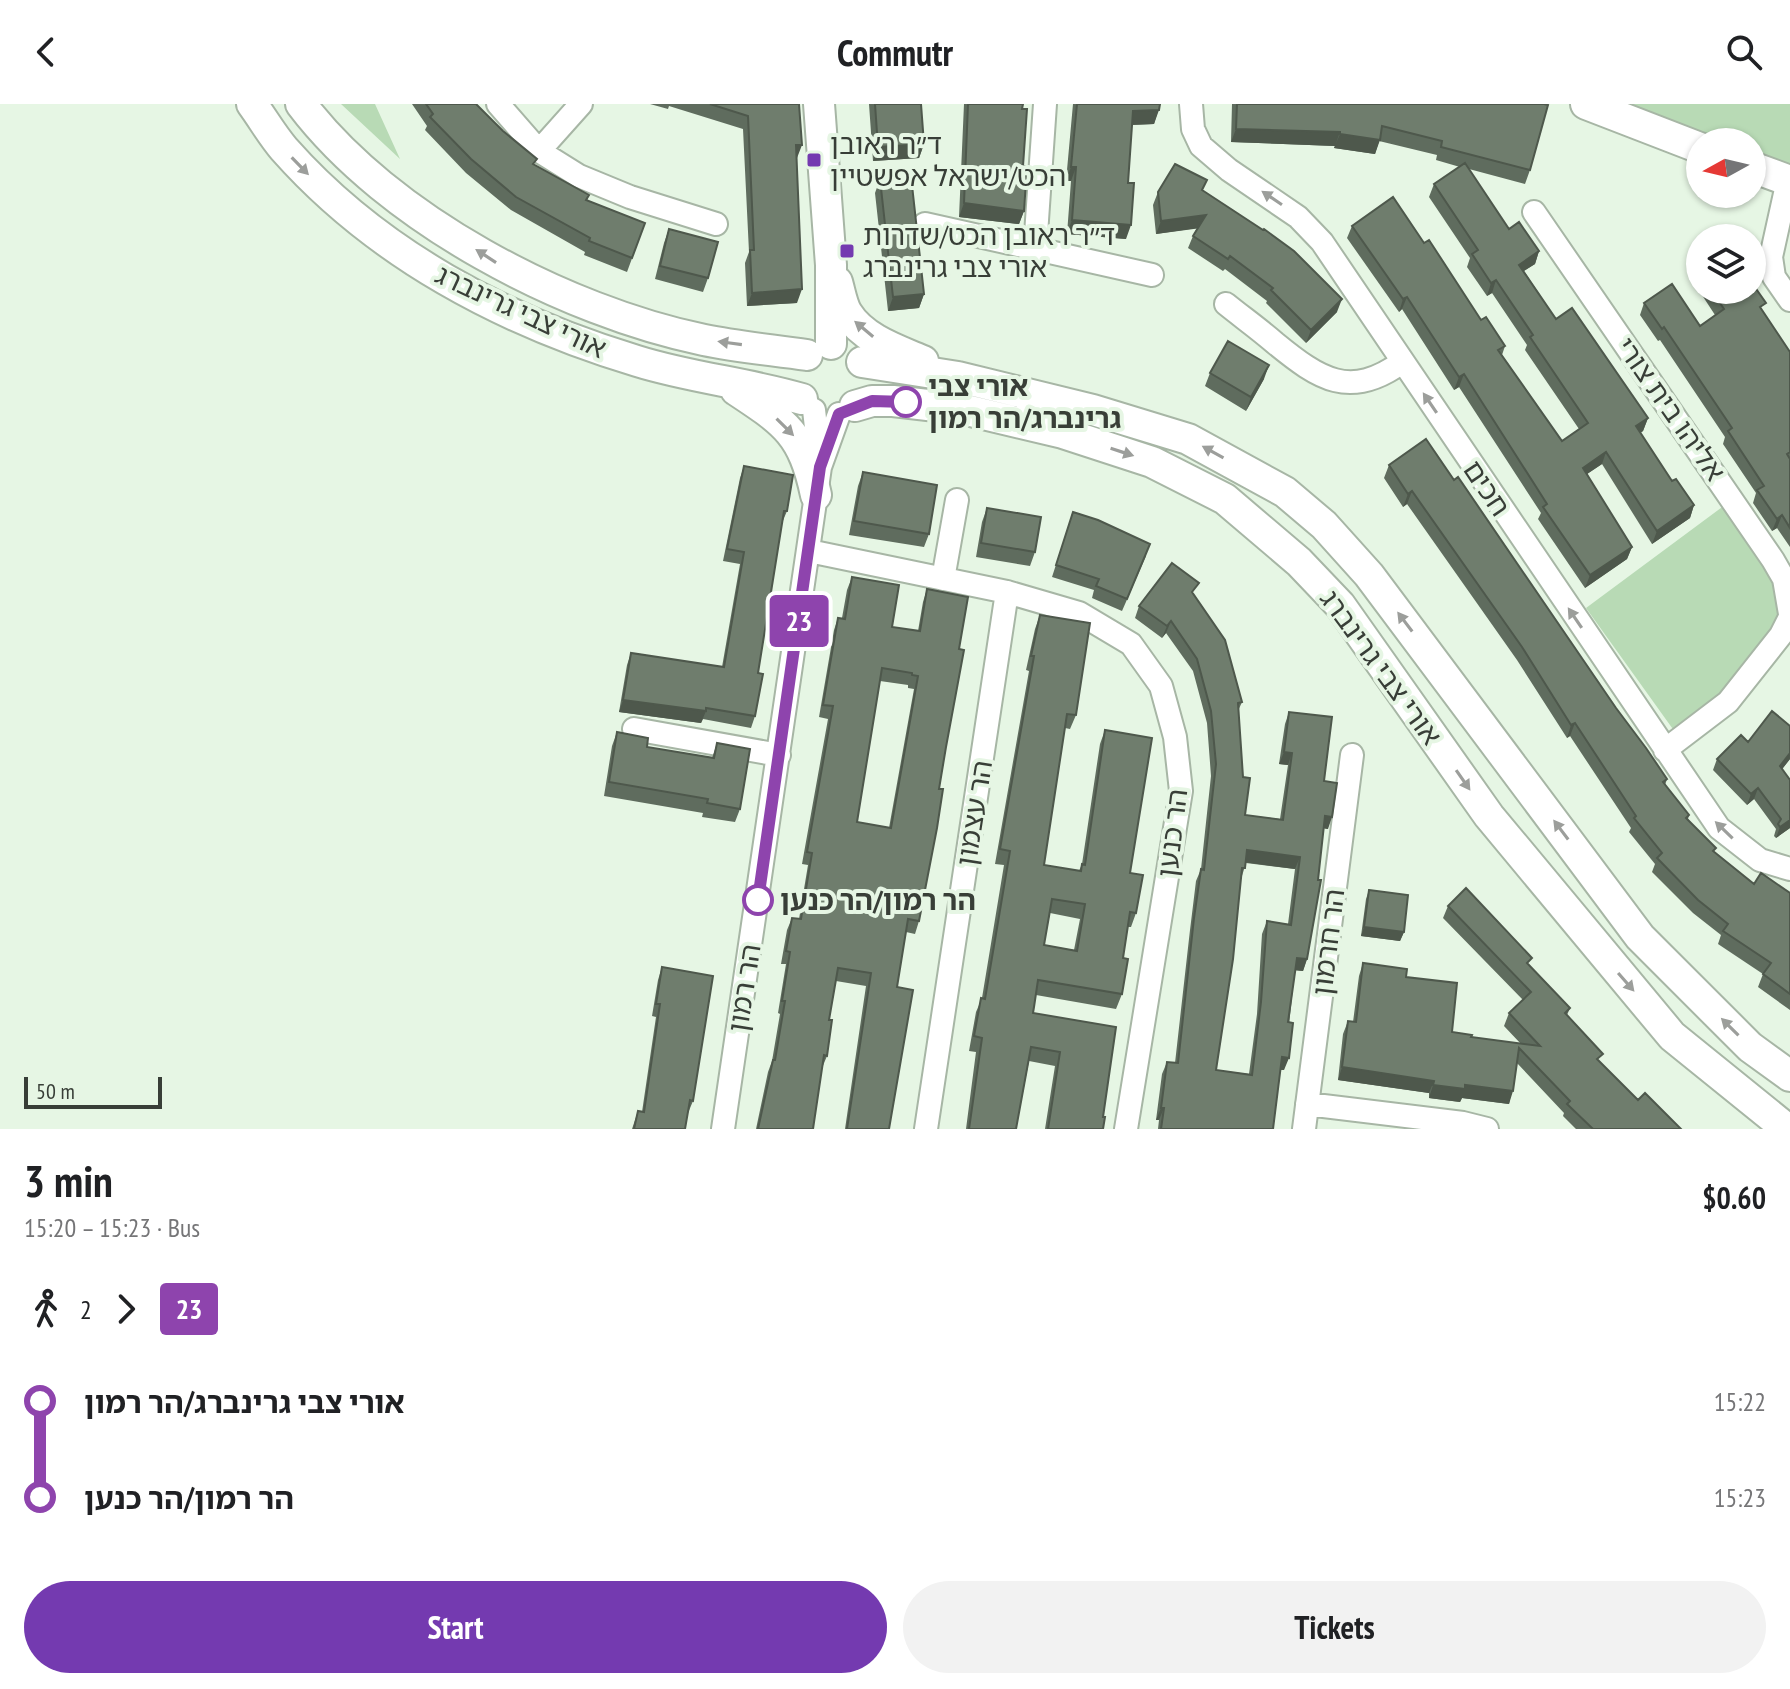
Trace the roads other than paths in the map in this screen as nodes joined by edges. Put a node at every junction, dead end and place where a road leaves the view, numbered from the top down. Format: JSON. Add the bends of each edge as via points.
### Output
{"nodes":[{"id":1,"x":252,"y":104,"type":"edge"},
{"id":2,"x":301,"y":104,"type":"edge"},
{"id":3,"x":498,"y":104,"type":"edge"},
{"id":4,"x":581,"y":104,"type":"edge"},
{"id":5,"x":819,"y":104,"type":"edge"},
{"id":6,"x":1045,"y":104,"type":"edge"},
{"id":7,"x":1191,"y":104,"type":"edge"},
{"id":8,"x":1586,"y":104,"type":"edge"},
{"id":9,"x":1686,"y":143,"type":"edge"},
{"id":10,"x":539,"y":151,"type":"junction"},
{"id":11,"x":1766,"y":172,"type":"edge"},
{"id":12,"x":1789,"y":181,"type":"edge"},
{"id":13,"x":1534,"y":212,"type":"dead end"},
{"id":14,"x":716,"y":224,"type":"dead end"},
{"id":15,"x":925,"y":224,"type":"dead end"},
{"id":16,"x":1035,"y":249,"type":"junction"},
{"id":17,"x":831,"y":265,"type":"junction"},
{"id":18,"x":1152,"y":275,"type":"dead end"},
{"id":19,"x":1790,"y":300,"type":"edge"},
{"id":20,"x":1226,"y":304,"type":"dead end"},
{"id":21,"x":819,"y":349,"type":"junction"},
{"id":22,"x":862,"y":362,"type":"junction"},
{"id":23,"x":1402,"y":362,"type":"junction"},
{"id":24,"x":958,"y":377,"type":"junction"},
{"id":25,"x":724,"y":382,"type":"junction"},
{"id":26,"x":828,"y":407,"type":"junction"},
{"id":27,"x":818,"y":481,"type":"junction"},
{"id":28,"x":957,"y":500,"type":"dead end"},
{"id":29,"x":809,"y":551,"type":"junction"},
{"id":30,"x":943,"y":579,"type":"junction"},
{"id":31,"x":1007,"y":592,"type":"junction"},
{"id":32,"x":1790,"y":615,"type":"edge"},
{"id":33,"x":634,"y":729,"type":"dead end"},
{"id":34,"x":1665,"y":750,"type":"junction"},
{"id":35,"x":779,"y":755,"type":"junction"},
{"id":36,"x":1352,"y":755,"type":"dead end"},
{"id":37,"x":1790,"y":869,"type":"edge"},
{"id":38,"x":1790,"y":1076,"type":"edge"},
{"id":39,"x":1307,"y":1104,"type":"junction"},
{"id":40,"x":1779,"y":1125,"type":"edge"},
{"id":41,"x":723,"y":1129,"type":"edge"},
{"id":42,"x":926,"y":1129,"type":"edge"},
{"id":43,"x":1126,"y":1129,"type":"edge"},
{"id":44,"x":1304,"y":1129,"type":"edge"},
{"id":45,"x":1487,"y":1129,"type":"edge"}],
"edges":[{"from":1,"to":25,"type":"main road","name":"אורי צבי גרינברג","one_way":true,"via":[[281,146],[326,193],[454,286],[566,338]]},
{"from":21,"to":2,"type":"main road","name":"אורי צבי גרינברג","one_way":true,"via":[[703,340],[571,298],[505,269],[406,204]]},
{"from":3,"to":10,"type":"street"},
{"from":4,"to":10,"type":"street"},
{"from":5,"to":17,"type":"main road"},
{"from":6,"to":16,"type":"street"},
{"from":23,"to":7,"type":"street","name":"חכים","one_way":true,"via":[[1322,242],[1298,217],[1201,146]]},
{"from":8,"to":9,"type":"main road"},
{"from":10,"to":14,"type":"street","via":[[579,176]]},
{"from":11,"to":12,"type":"main road"},
{"from":12,"to":19,"type":"street","via":[[1771,257],[1774,277]]},
{"from":13,"to":32,"type":"street","name":"אליהו בית צורי","via":[[1773,560],[1784,579]]},
{"from":15,"to":16,"type":"street"},
{"from":16,"to":18,"type":"street"},
{"from":17,"to":21,"type":"main road"},
{"from":24,"to":17,"type":"main road","one_way":true,"via":[[862,329],[847,313]]},
{"from":20,"to":23,"type":"street","via":[[1305,368],[1337,381],[1357,383],[1383,376]]},
{"from":21,"to":22,"type":"main road","via":[[849,349]]},
{"from":21,"to":26,"type":"main road","via":[[801,362],[797,381]]},
{"from":22,"to":24,"type":"main road","name":"אורי צבי גרינברג"},
{"from":22,"to":26,"type":"main road","via":[[862,397]]},
{"from":34,"to":23,"type":"street","name":"חכים","one_way":true},
{"from":38,"to":24,"type":"main road","name":"אורי צבי גרינברג","one_way":true,"via":[[1750,1047],[1640,937],[1369,575],[1295,500],[1188,439]]},
{"from":25,"to":26,"type":"main road","name":"אורי צבי גרינברג"},
{"from":25,"to":27,"type":"main road","one_way":true,"via":[[799,441]]},
{"from":26,"to":27,"type":"street","name":"הר רמון"},
{"from":26,"to":40,"type":"main road","name":"אורי צבי גרינברג","one_way":true,"via":[[893,401],[962,409],[1063,433],[1152,462],[1225,499],[1340,605],[1489,816],[1672,1036]]},
{"from":27,"to":29,"type":"street","name":"הר רמון"},
{"from":28,"to":30,"type":"street"},
{"from":29,"to":30,"type":"street","name":"הר כנען"},
{"from":29,"to":35,"type":"street","name":"הר רמון"},
{"from":30,"to":31,"type":"street","name":"הר כנען"},
{"from":31,"to":42,"type":"street","name":"הר עצמון"},
{"from":31,"to":43,"type":"street","name":"הר כנען","via":[[1079,613],[1131,644],[1161,686],[1175,737],[1181,791]]},
{"from":32,"to":34,"type":"street","name":"אליהו בית צורי","via":[[1781,635],[1728,702]]},
{"from":33,"to":35,"type":"street"},
{"from":37,"to":34,"type":"street","name":"חכים","one_way":true,"via":[[1760,860],[1719,828]]},
{"from":35,"to":41,"type":"street","name":"הר רמון"},
{"from":36,"to":39,"type":"street","name":"הר חרמון"},
{"from":39,"to":44,"type":"street","name":"הר חרמון"},
{"from":39,"to":45,"type":"street"}]}
